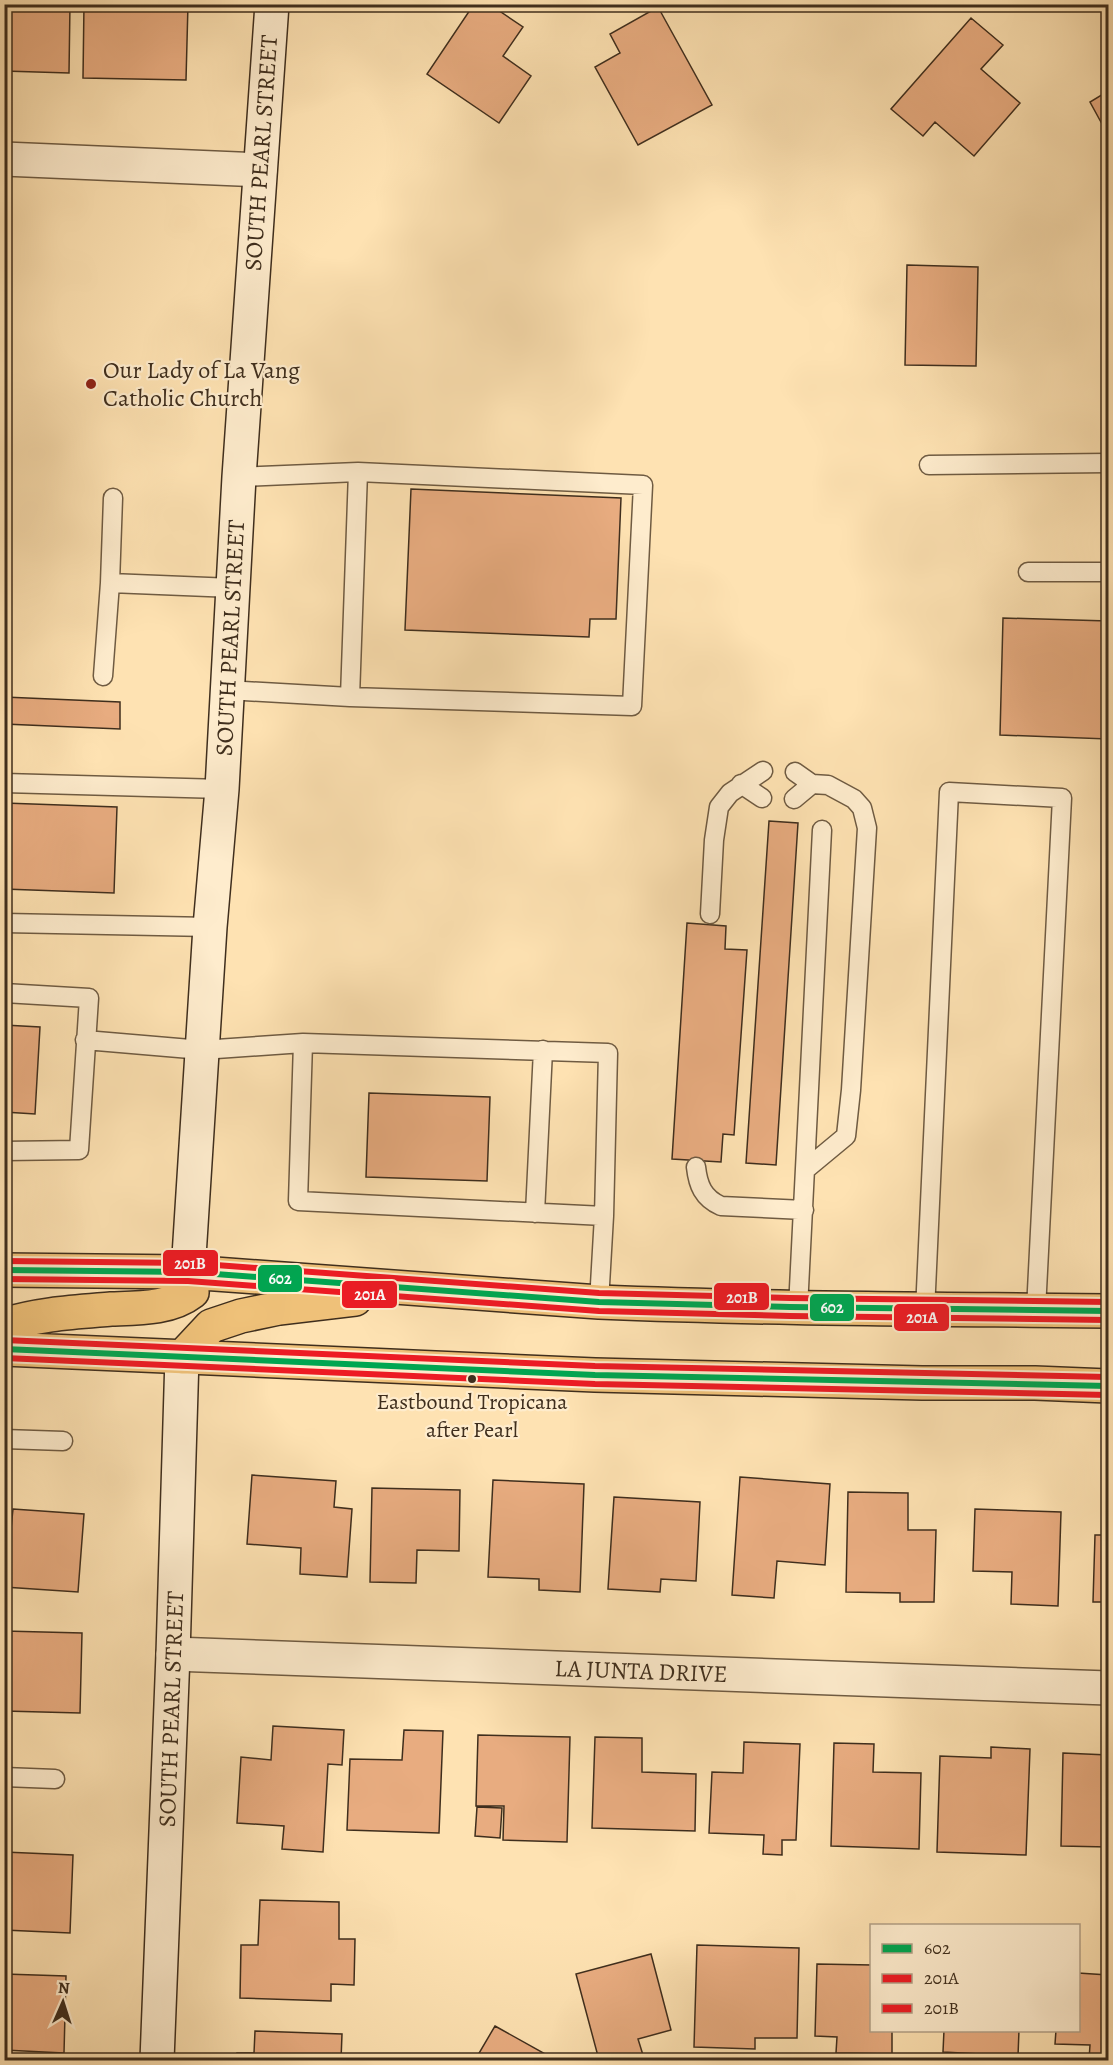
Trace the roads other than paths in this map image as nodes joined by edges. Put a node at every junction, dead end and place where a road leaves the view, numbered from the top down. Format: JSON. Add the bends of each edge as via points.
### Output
{"nodes":[{"id":1,"x":272,"y":4,"type":"edge"},
{"id":2,"x":4,"y":159,"type":"edge"},
{"id":3,"x":260,"y":170,"type":"junction"},
{"id":4,"x":1108,"y":463,"type":"edge"},
{"id":5,"x":929,"y":465,"type":"dead end"},
{"id":6,"x":358,"y":472,"type":"junction"},
{"id":7,"x":239,"y":477,"type":"junction"},
{"id":8,"x":113,"y":498,"type":"dead end"},
{"id":9,"x":1028,"y":572,"type":"dead end"},
{"id":10,"x":1108,"y":572,"type":"edge"},
{"id":11,"x":110,"y":582,"type":"junction"},
{"id":12,"x":233,"y":588,"type":"junction"},
{"id":13,"x":104,"y":676,"type":"dead end"},
{"id":14,"x":227,"y":690,"type":"junction"},
{"id":15,"x":350,"y":697,"type":"junction"},
{"id":16,"x":762,"y":771,"type":"dead end"},
{"id":17,"x":795,"y":772,"type":"dead end"},
{"id":18,"x":4,"y":783,"type":"edge"},
{"id":19,"x":741,"y":784,"type":"junction"},
{"id":20,"x":812,"y":784,"type":"junction"},
{"id":21,"x":222,"y":789,"type":"junction"},
{"id":22,"x":762,"y":798,"type":"dead end"},
{"id":23,"x":794,"y":799,"type":"dead end"},
{"id":24,"x":822,"y":830,"type":"dead end"},
{"id":25,"x":710,"y":914,"type":"dead end"},
{"id":26,"x":4,"y":923,"type":"edge"},
{"id":27,"x":210,"y":927,"type":"junction"},
{"id":28,"x":4,"y":993,"type":"edge"},
{"id":29,"x":85,"y":1040,"type":"junction"},
{"id":30,"x":303,"y":1043,"type":"junction"},
{"id":31,"x":202,"y":1050,"type":"junction"},
{"id":32,"x":543,"y":1050,"type":"junction"},
{"id":33,"x":4,"y":1151,"type":"edge"},
{"id":34,"x":696,"y":1167,"type":"dead end"},
{"id":35,"x":805,"y":1170,"type":"junction"},
{"id":36,"x":804,"y":1210,"type":"junction"},
{"id":37,"x":535,"y":1213,"type":"junction"},
{"id":38,"x":604,"y":1216,"type":"junction"},
{"id":39,"x":4,"y":1270,"type":"edge"},
{"id":40,"x":188,"y":1272,"type":"junction"},
{"id":41,"x":431,"y":1290,"type":"junction"},
{"id":42,"x":599,"y":1302,"type":"junction"},
{"id":43,"x":798,"y":1308,"type":"junction"},
{"id":44,"x":925,"y":1311,"type":"junction"},
{"id":45,"x":1036,"y":1311,"type":"junction"},
{"id":46,"x":1108,"y":1311,"type":"edge"},
{"id":47,"x":4,"y":1324,"type":"edge"},
{"id":48,"x":4,"y":1349,"type":"edge"},
{"id":49,"x":182,"y":1357,"type":"junction"},
{"id":50,"x":1108,"y":1366,"type":"edge"},
{"id":51,"x":1035,"y":1383,"type":"junction"},
{"id":52,"x":1108,"y":1386,"type":"edge"},
{"id":53,"x":4,"y":1439,"type":"edge"},
{"id":54,"x":63,"y":1441,"type":"dead end"},
{"id":55,"x":173,"y":1654,"type":"junction"},
{"id":56,"x":1108,"y":1689,"type":"edge"},
{"id":57,"x":4,"y":1777,"type":"edge"},
{"id":58,"x":55,"y":1779,"type":"dead end"},
{"id":59,"x":157,"y":2061,"type":"edge"}],
"edges":[{"from":1,"to":3,"type":"street","name":"SOUTH PEARL STREET"},
{"from":2,"to":3,"type":"street"},
{"from":3,"to":7,"type":"street","name":"SOUTH PEARL STREET"},
{"from":4,"to":5,"type":"lane"},
{"from":6,"to":7,"type":"lane"},
{"from":6,"to":15,"type":"lane"},
{"from":6,"to":15,"type":"lane","via":[[643,485],[632,706]]},
{"from":7,"to":12,"type":"street","name":"SOUTH PEARL STREET"},
{"from":8,"to":11,"type":"lane"},
{"from":9,"to":10,"type":"lane"},
{"from":11,"to":12,"type":"lane"},
{"from":11,"to":13,"type":"lane"},
{"from":12,"to":14,"type":"street","name":"SOUTH PEARL STREET"},
{"from":14,"to":15,"type":"lane"},
{"from":14,"to":21,"type":"street","name":"SOUTH PEARL STREET"},
{"from":16,"to":19,"type":"lane"},
{"from":17,"to":20,"type":"lane"},
{"from":18,"to":21,"type":"lane"},
{"from":19,"to":22,"type":"lane"},
{"from":19,"to":25,"type":"lane","via":[[719,807]]},
{"from":20,"to":23,"type":"lane"},
{"from":20,"to":35,"type":"lane","via":[[828,785],[854,800],[862,808],[867,828],[846,1136]]},
{"from":21,"to":27,"type":"street","name":"SOUTH PEARL STREET"},
{"from":24,"to":35,"type":"lane"},
{"from":26,"to":27,"type":"lane"},
{"from":27,"to":31,"type":"street","name":"SOUTH PEARL STREET"},
{"from":28,"to":29,"type":"lane","via":[[88,998]]},
{"from":29,"to":31,"type":"lane"},
{"from":29,"to":33,"type":"lane","via":[[79,1150]]},
{"from":30,"to":31,"type":"lane"},
{"from":30,"to":32,"type":"lane"},
{"from":30,"to":37,"type":"lane","via":[[298,1202]]},
{"from":31,"to":40,"type":"street","name":"SOUTH PEARL STREET"},
{"from":32,"to":37,"type":"lane"},
{"from":32,"to":38,"type":"lane","via":[[608,1053]]},
{"from":34,"to":36,"type":"lane","via":[[697,1182],[721,1206]]},
{"from":35,"to":36,"type":"lane"},
{"from":36,"to":43,"type":"lane"},
{"from":37,"to":38,"type":"lane"},
{"from":38,"to":42,"type":"lane"},
{"from":39,"to":40,"type":"main road"},
{"from":40,"to":41,"type":"main road"},
{"from":40,"to":47,"type":"main road","via":[[192,1292],[182,1299],[141,1308]]},
{"from":41,"to":42,"type":"main road"},
{"from":41,"to":49,"type":"main road","via":[[241,1316],[211,1326]]},
{"from":42,"to":43,"type":"main road"},
{"from":43,"to":44,"type":"main road"},
{"from":44,"to":45,"type":"main road"},
{"from":44,"to":45,"type":"lane","via":[[949,792],[1062,798]]},
{"from":45,"to":46,"type":"main road"},
{"from":48,"to":49,"type":"main road"},
{"from":49,"to":51,"type":"main road","via":[[640,1376]]},
{"from":49,"to":55,"type":"street","name":"SOUTH PEARL STREET"},
{"from":50,"to":51,"type":"main road"},
{"from":51,"to":52,"type":"main road"},
{"from":53,"to":54,"type":"lane"},
{"from":55,"to":56,"type":"street","name":"LA JUNTA DRIVE"},
{"from":55,"to":59,"type":"street","name":"SOUTH PEARL STREET"},
{"from":57,"to":58,"type":"lane"}]}
